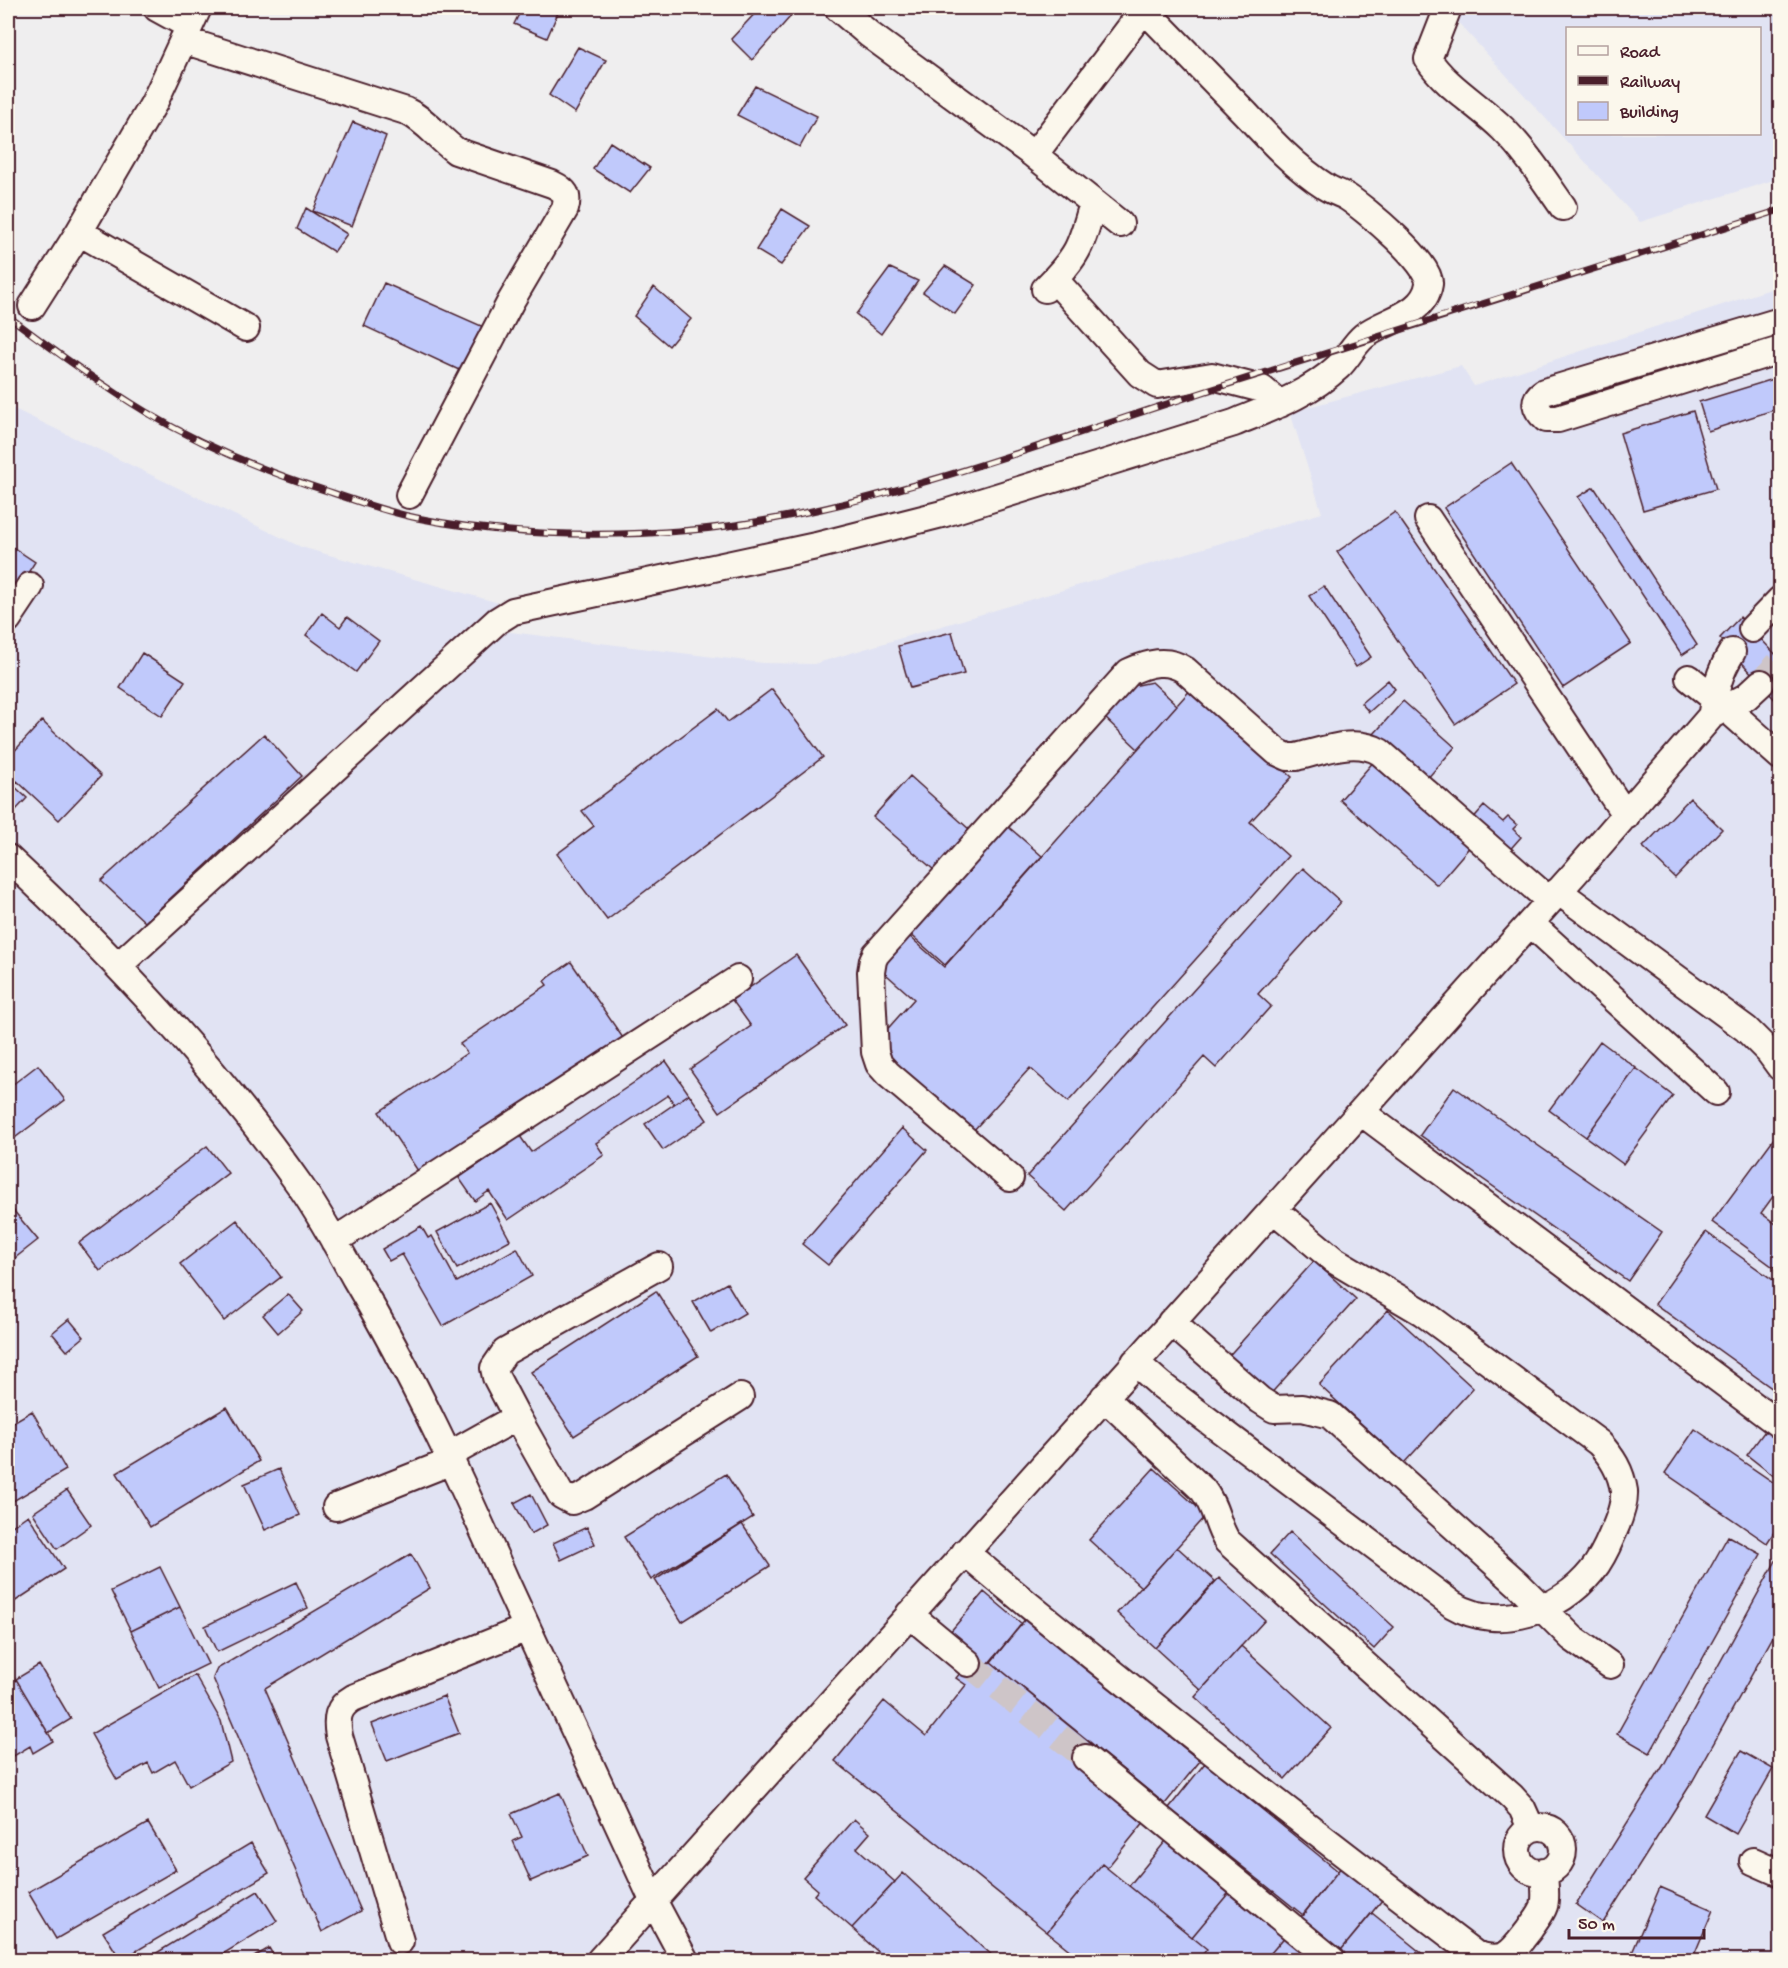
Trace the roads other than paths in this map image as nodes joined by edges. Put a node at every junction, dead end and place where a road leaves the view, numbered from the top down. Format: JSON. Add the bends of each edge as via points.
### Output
{"nodes":[{"id":1,"x":157,"y":8,"type":"edge"},
{"id":2,"x":838,"y":8,"type":"edge"},
{"id":3,"x":1145,"y":8,"type":"edge"},
{"id":4,"x":1448,"y":8,"type":"edge"},
{"id":5,"x":190,"y":24,"type":"edge"},
{"id":6,"x":1034,"y":155,"type":"junction"},
{"id":7,"x":1093,"y":203,"type":"junction"},
{"id":8,"x":1563,"y":207,"type":"dead end"},
{"id":9,"x":1120,"y":224,"type":"dead end"},
{"id":10,"x":79,"y":232,"type":"junction"},
{"id":11,"x":32,"y":306,"type":"dead end"},
{"id":12,"x":1779,"y":327,"type":"edge"},
{"id":13,"x":246,"y":328,"type":"dead end"},
{"id":14,"x":1780,"y":351,"type":"edge"},
{"id":15,"x":1280,"y":404,"type":"junction"},
{"id":16,"x":408,"y":495,"type":"dead end"},
{"id":17,"x":1428,"y":519,"type":"dead end"},
{"id":18,"x":30,"y":586,"type":"dead end"},
{"id":19,"x":1780,"y":600,"type":"edge"},
{"id":20,"x":8,"y":619,"type":"edge"},
{"id":21,"x":1752,"y":629,"type":"dead end"},
{"id":22,"x":1732,"y":652,"type":"dead end"},
{"id":23,"x":1689,"y":678,"type":"dead end"},
{"id":24,"x":1761,"y":683,"type":"tunnel mouth"},
{"id":25,"x":1717,"y":707,"type":"junction"},
{"id":26,"x":1780,"y":756,"type":"edge"},
{"id":27,"x":1626,"y":816,"type":"junction"},
{"id":28,"x":8,"y":858,"type":"edge"},
{"id":29,"x":1554,"y":896,"type":"junction"},
{"id":30,"x":1530,"y":922,"type":"junction"},
{"id":31,"x":119,"y":965,"type":"junction"},
{"id":32,"x":738,"y":979,"type":"dead end"},
{"id":33,"x":1780,"y":1066,"type":"edge"},
{"id":34,"x":1716,"y":1092,"type":"dead end"},
{"id":35,"x":1361,"y":1112,"type":"junction"},
{"id":36,"x":1010,"y":1178,"type":"dead end"},
{"id":37,"x":1274,"y":1209,"type":"junction"},
{"id":38,"x":334,"y":1241,"type":"junction"},
{"id":39,"x":659,"y":1266,"type":"dead end"},
{"id":40,"x":1171,"y":1322,"type":"junction"},
{"id":41,"x":1135,"y":1362,"type":"junction"},
{"id":42,"x":740,"y":1397,"type":"dead end"},
{"id":43,"x":1104,"y":1397,"type":"junction"},
{"id":44,"x":517,"y":1417,"type":"junction"},
{"id":45,"x":1780,"y":1425,"type":"edge"},
{"id":46,"x":451,"y":1458,"type":"junction"},
{"id":47,"x":336,"y":1508,"type":"dead end"},
{"id":48,"x":966,"y":1552,"type":"junction"},
{"id":49,"x":1543,"y":1610,"type":"junction"},
{"id":50,"x":909,"y":1614,"type":"junction"},
{"id":51,"x":527,"y":1628,"type":"junction"},
{"id":52,"x":968,"y":1663,"type":"tunnel mouth"},
{"id":53,"x":1610,"y":1665,"type":"dead end"},
{"id":54,"x":1086,"y":1758,"type":"tunnel mouth"},
{"id":55,"x":1531,"y":1828,"type":"junction"},
{"id":56,"x":1753,"y":1861,"type":"dead end"},
{"id":57,"x":1544,"y":1872,"type":"junction"},
{"id":58,"x":1780,"y":1873,"type":"edge"},
{"id":59,"x":653,"y":1900,"type":"junction"},
{"id":60,"x":400,"y":1941,"type":"dead end"},
{"id":61,"x":600,"y":1960,"type":"edge"},
{"id":62,"x":685,"y":1960,"type":"edge"},
{"id":63,"x":1332,"y":1960,"type":"edge"}],
"edges":[{"from":1,"to":5,"type":"street"},
{"from":2,"to":6,"type":"street"},
{"from":3,"to":6,"type":"street"},
{"from":3,"to":15,"type":"street","via":[[1296,165],[1327,188],[1355,202],[1415,256],[1427,274],[1429,284],[1419,305],[1365,335],[1319,383]]},
{"from":4,"to":8,"type":"street","via":[[1428,59],[1503,129]]},
{"from":5,"to":10,"type":"street","via":[[154,103]]},
{"from":5,"to":16,"type":"street","via":[[406,111],[419,117],[456,151],[552,184],[566,195],[565,209],[511,301]]},
{"from":6,"to":7,"type":"street"},
{"from":7,"to":9,"type":"street"},
{"from":7,"to":15,"type":"street","via":[[1076,255],[1050,284],[1140,374],[1157,385],[1212,376],[1262,389]]},
{"from":10,"to":11,"type":"street"},
{"from":10,"to":13,"type":"street"},
{"from":12,"to":14,"type":"street","via":[[1544,392],[1535,403],[1545,419],[1558,419]]},
{"from":15,"to":31,"type":"street","via":[[1234,423],[942,514],[816,546],[513,611],[496,621]]},
{"from":17,"to":27,"type":"street"},
{"from":18,"to":20,"type":"street"},
{"from":19,"to":21,"type":"street"},
{"from":22,"to":25,"type":"street","via":[[1722,669]]},
{"from":23,"to":25,"type":"street"},
{"from":24,"to":25,"type":"street","via":[[1746,697]]},
{"from":25,"to":26,"type":"street"},
{"from":25,"to":27,"type":"street"},
{"from":27,"to":29,"type":"street"},
{"from":28,"to":31,"type":"street"},
{"from":29,"to":30,"type":"street"},
{"from":29,"to":33,"type":"street","via":[[1746,1029]]},
{"from":29,"to":36,"type":"street","via":[[1371,747],[1350,745],[1288,757],[1175,663],[1135,669],[873,960],[875,1052],[879,1064]]},
{"from":30,"to":34,"type":"street"},
{"from":30,"to":35,"type":"street"},
{"from":31,"to":38,"type":"street","via":[[265,1139]]},
{"from":32,"to":38,"type":"street"},
{"from":35,"to":37,"type":"street"},
{"from":35,"to":45,"type":"street"},
{"from":37,"to":40,"type":"street"},
{"from":37,"to":49,"type":"street","via":[[1328,1255],[1422,1312],[1579,1426],[1612,1458],[1624,1494],[1618,1522],[1605,1551],[1592,1572],[1571,1592]]},
{"from":38,"to":46,"type":"street"},
{"from":39,"to":44,"type":"street","via":[[505,1352],[494,1368]]},
{"from":40,"to":41,"type":"street"},
{"from":40,"to":49,"type":"street","via":[[1274,1409],[1302,1408],[1330,1415]]},
{"from":41,"to":43,"type":"street"},
{"from":41,"to":49,"type":"street","via":[[1453,1605],[1467,1613],[1499,1618]]},
{"from":42,"to":44,"type":"street","via":[[572,1501],[561,1495]]},
{"from":43,"to":48,"type":"street"},
{"from":43,"to":55,"type":"street","via":[[1212,1500],[1227,1540],[1512,1797]]},
{"from":44,"to":46,"type":"street"},
{"from":46,"to":47,"type":"street"},
{"from":46,"to":51,"type":"street"},
{"from":48,"to":50,"type":"street"},
{"from":48,"to":57,"type":"street","via":[[1133,1689],[1475,1954],[1500,1957],[1511,1953],[1545,1904]]},
{"from":49,"to":53,"type":"street","via":[[1572,1638]]},
{"from":50,"to":52,"type":"street"},
{"from":50,"to":59,"type":"street"},
{"from":51,"to":59,"type":"street"},
{"from":51,"to":60,"type":"street","via":[[353,1698],[338,1714],[339,1736]]},
{"from":54,"to":63,"type":"street"},
{"from":55,"to":57,"type":"street","via":[[1520,1837],[1519,1859],[1529,1870]]},
{"from":55,"to":57,"type":"street","via":[[1553,1830],[1562,1842],[1564,1850],[1558,1865]]},
{"from":56,"to":58,"type":"street"},
{"from":59,"to":61,"type":"street"},
{"from":59,"to":62,"type":"street"}]}
